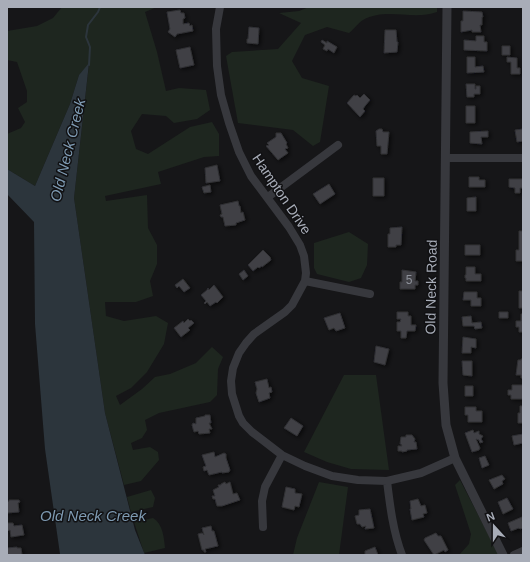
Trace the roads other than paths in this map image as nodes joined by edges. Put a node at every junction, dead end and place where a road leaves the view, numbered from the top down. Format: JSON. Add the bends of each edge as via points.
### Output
{"nodes":[{"id":1,"x":220,"y":7,"type":"edge"},
{"id":2,"x":447,"y":7,"type":"edge"},
{"id":3,"x":338,"y":145,"type":"dead end"},
{"id":4,"x":446,"y":158,"type":"junction"},
{"id":5,"x":523,"y":158,"type":"edge"},
{"id":6,"x":268,"y":197,"type":"junction"},
{"id":7,"x":306,"y":280,"type":"junction"},
{"id":8,"x":370,"y":294,"type":"dead end"},
{"id":9,"x":282,"y":455,"type":"junction"},
{"id":10,"x":455,"y":458,"type":"junction"},
{"id":11,"x":387,"y":481,"type":"junction"},
{"id":12,"x":263,"y":527,"type":"dead end"},
{"id":13,"x":523,"y":551,"type":"edge"},
{"id":14,"x":402,"y":555,"type":"edge"},
{"id":15,"x":503,"y":555,"type":"edge"},
{"id":16,"x":514,"y":555,"type":"edge"}],
"edges":[{"from":1,"to":6,"type":"street","name":"Hampton Drive","via":[[216,29],[221,95],[239,152],[251,176]]},
{"from":2,"to":4,"type":"street","name":"Old Neck Road"},
{"from":3,"to":6,"type":"street"},
{"from":4,"to":5,"type":"street"},
{"from":4,"to":10,"type":"street","name":"Old Neck Road","via":[[443,400],[447,436]]},
{"from":6,"to":7,"type":"street","name":"Hampton Drive","via":[[300,245],[304,256]]},
{"from":7,"to":8,"type":"street"},
{"from":7,"to":9,"type":"street","via":[[298,296],[285,312],[264,326],[246,343],[233,368],[231,381],[235,407],[243,423]]},
{"from":9,"to":11,"type":"street","via":[[332,476]]},
{"from":9,"to":12,"type":"street","via":[[264,487]]},
{"from":10,"to":11,"type":"street","via":[[421,473]]},
{"from":10,"to":15,"type":"street","name":"Old Neck Road"},
{"from":11,"to":14,"type":"street","via":[[397,543]]},
{"from":13,"to":16,"type":"street"}]}
